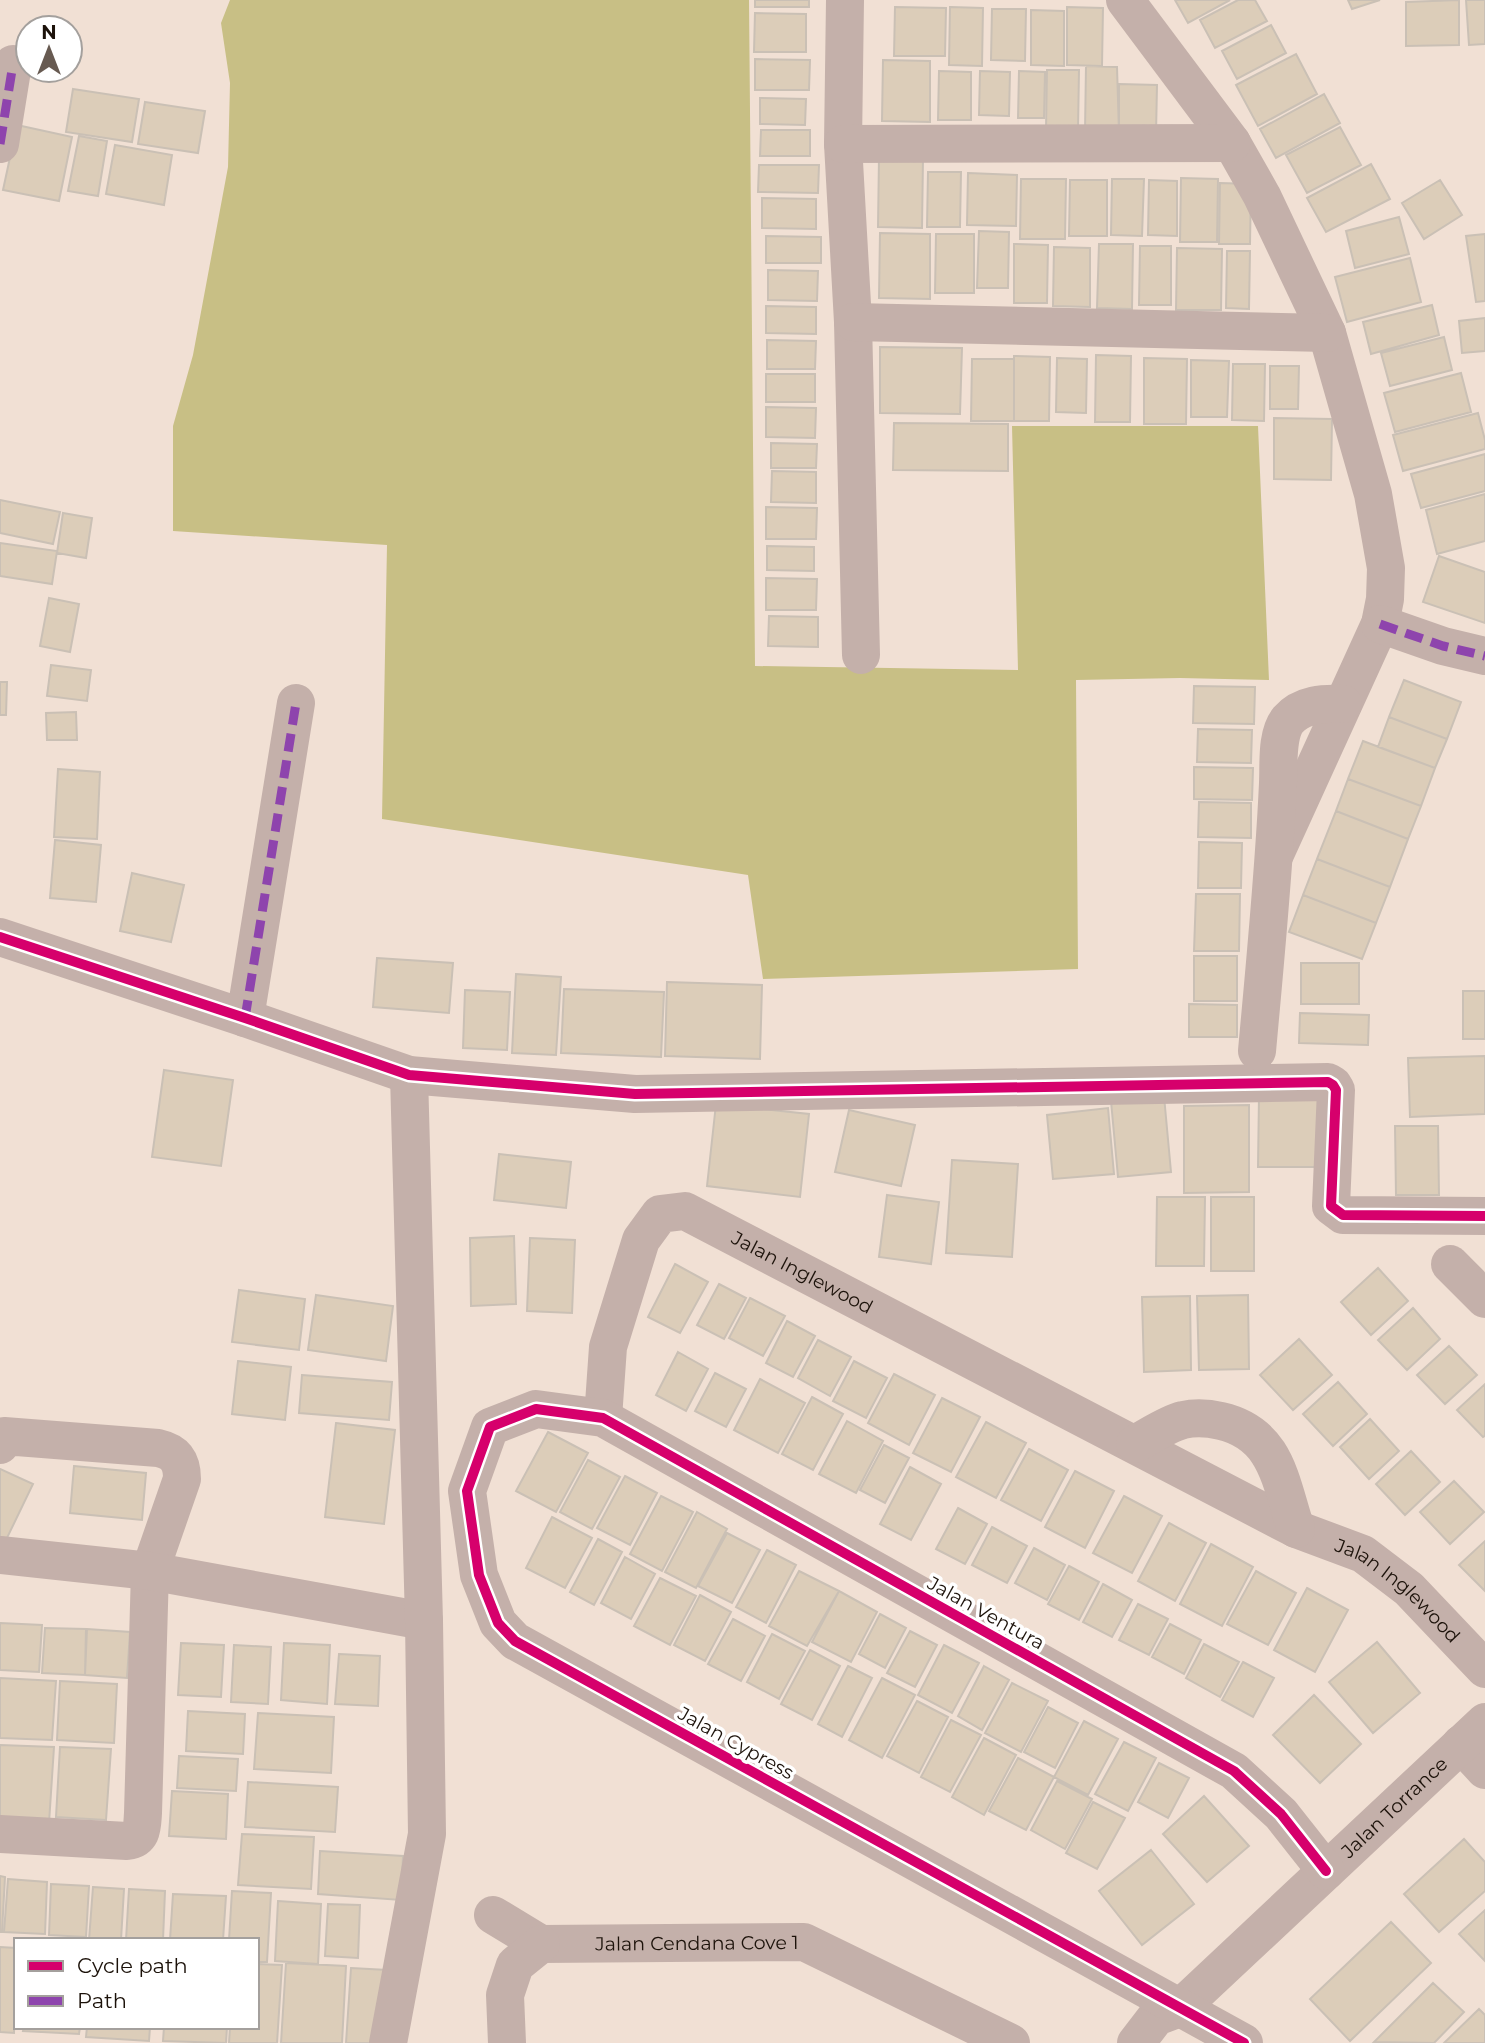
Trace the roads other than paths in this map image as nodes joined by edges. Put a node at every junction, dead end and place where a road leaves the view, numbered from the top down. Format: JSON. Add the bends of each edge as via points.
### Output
{"nodes":[{"id":1,"x":845,"y":0,"type":"edge"},
{"id":2,"x":1125,"y":0,"type":"edge"},
{"id":3,"x":13,"y":64,"type":"dead end"},
{"id":4,"x":1232,"y":143,"type":"junction"},
{"id":5,"x":0,"y":144,"type":"edge"},
{"id":6,"x":843,"y":144,"type":"junction"},
{"id":7,"x":853,"y":322,"type":"junction"},
{"id":8,"x":1327,"y":333,"type":"junction"},
{"id":9,"x":1380,"y":624,"type":"junction"},
{"id":10,"x":861,"y":655,"type":"dead end"},
{"id":11,"x":1485,"y":656,"type":"edge"},
{"id":12,"x":296,"y":703,"type":"dead end"},
{"id":13,"x":0,"y":937,"type":"edge"},
{"id":14,"x":245,"y":1018,"type":"junction"},
{"id":15,"x":1257,"y":1051,"type":"dead end"},
{"id":16,"x":409,"y":1076,"type":"junction"},
{"id":17,"x":1485,"y":1216,"type":"edge"},
{"id":18,"x":1450,"y":1264,"type":"dead end"},
{"id":19,"x":1485,"y":1299,"type":"edge"},
{"id":20,"x":603,"y":1418,"type":"junction"},
{"id":21,"x":1135,"y":1444,"type":"junction"},
{"id":22,"x":0,"y":1445,"type":"edge"},
{"id":23,"x":1296,"y":1529,"type":"junction"},
{"id":24,"x":0,"y":1555,"type":"edge"},
{"id":25,"x":150,"y":1571,"type":"junction"},
{"id":26,"x":424,"y":1621,"type":"junction"},
{"id":27,"x":1485,"y":1669,"type":"edge"},
{"id":28,"x":1477,"y":1746,"type":"edge"},
{"id":29,"x":0,"y":1833,"type":"edge"},
{"id":30,"x":1326,"y":1871,"type":"junction"},
{"id":31,"x":493,"y":1915,"type":"dead end"},
{"id":32,"x":541,"y":1944,"type":"junction"},
{"id":33,"x":1181,"y":2025,"type":"edge"},
{"id":34,"x":388,"y":2043,"type":"edge"},
{"id":35,"x":507,"y":2043,"type":"edge"},
{"id":36,"x":1011,"y":2043,"type":"edge"},
{"id":37,"x":1136,"y":2043,"type":"edge"},
{"id":38,"x":1244,"y":2043,"type":"edge"}],
"edges":[{"from":1,"to":6,"type":"street"},
{"from":2,"to":4,"type":"street"},
{"from":3,"to":5,"type":"street"},
{"from":4,"to":6,"type":"street"},
{"from":4,"to":8,"type":"street"},
{"from":6,"to":7,"type":"street"},
{"from":7,"to":8,"type":"street"},
{"from":7,"to":10,"type":"street"},
{"from":8,"to":9,"type":"street","via":[[1373,494],[1386,568]]},
{"from":9,"to":11,"type":"street"},
{"from":9,"to":15,"type":"street","via":[[1343,704],[1322,703],[1302,710],[1287,721],[1281,741]]},
{"from":12,"to":14,"type":"street"},
{"from":13,"to":14,"type":"street"},
{"from":14,"to":16,"type":"street"},
{"from":16,"to":17,"type":"street","via":[[635,1094],[1328,1082],[1336,1090],[1331,1206],[1337,1212]]},
{"from":16,"to":26,"type":"street"},
{"from":18,"to":19,"type":"street"},
{"from":20,"to":21,"type":"street","name":"Jalan Inglewood","via":[[608,1347],[640,1240],[660,1214],[685,1211]]},
{"from":20,"to":30,"type":"street","name":"Jalan Ventura","via":[[1234,1772],[1281,1814]]},
{"from":20,"to":33,"type":"street","name":"Jalan Cypress","via":[[536,1409],[490,1427],[467,1491],[479,1575],[498,1623],[515,1641]]},
{"from":21,"to":23,"type":"street","name":"Jalan Inglewood"},
{"from":21,"to":23,"type":"street","via":[[1182,1420],[1203,1417],[1239,1425],[1260,1440],[1272,1457]]},
{"from":22,"to":25,"type":"street","via":[[4,1436],[159,1448],[177,1457],[182,1479]]},
{"from":23,"to":27,"type":"street","name":"Jalan Inglewood","via":[[1363,1554],[1409,1589]]},
{"from":24,"to":25,"type":"street"},
{"from":25,"to":26,"type":"street"},
{"from":25,"to":29,"type":"street","via":[[139,1836],[127,1841]]},
{"from":26,"to":34,"type":"street","via":[[427,1834]]},
{"from":28,"to":30,"type":"street","name":"Jalan Torrance"},
{"from":30,"to":33,"type":"street","name":"Jalan Torrance"},
{"from":31,"to":32,"type":"street"},
{"from":32,"to":35,"type":"street","via":[[515,1965],[505,1995]]},
{"from":32,"to":36,"type":"street","name":"Jalan Cendana Cove 1","via":[[804,1942]]},
{"from":33,"to":37,"type":"street","name":"Jalan Torrance","via":[[1156,2017]]},
{"from":33,"to":38,"type":"street","name":"Jalan Cypress"}]}
